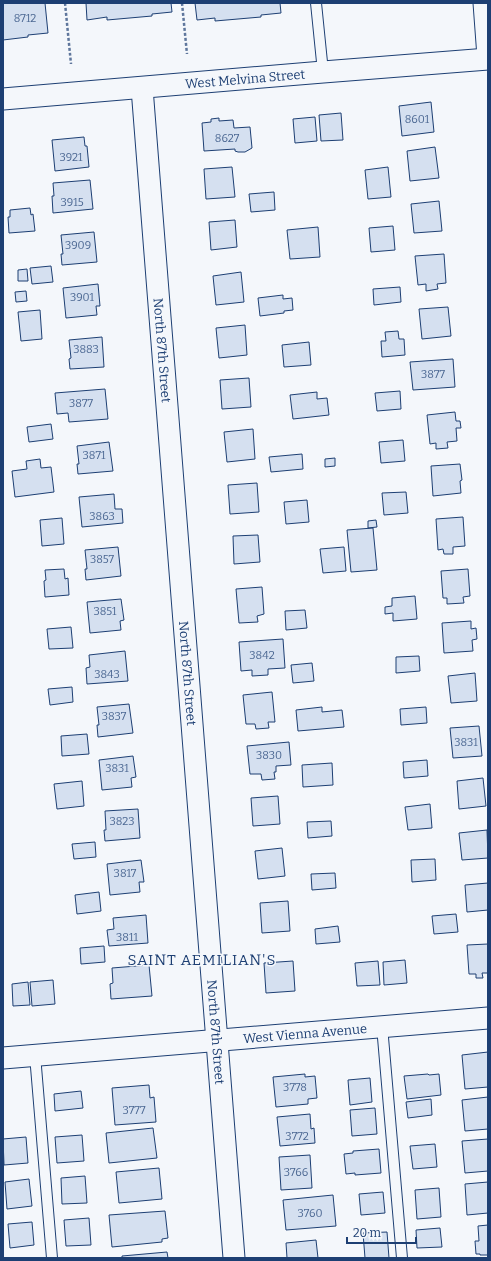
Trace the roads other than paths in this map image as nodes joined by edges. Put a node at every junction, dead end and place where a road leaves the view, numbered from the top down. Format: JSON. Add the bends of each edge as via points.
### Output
{"nodes":[{"id":1,"x":316,"y":3,"type":"edge"},
{"id":2,"x":484,"y":3,"type":"edge"},
{"id":3,"x":488,"y":58,"type":"edge"},
{"id":4,"x":323,"y":72,"type":"junction"},
{"id":5,"x":142,"y":88,"type":"junction"},
{"id":6,"x":3,"y":99,"type":"edge"},
{"id":7,"x":488,"y":1018,"type":"edge"},
{"id":8,"x":382,"y":1026,"type":"junction"},
{"id":9,"x":217,"y":1040,"type":"junction"},
{"id":10,"x":35,"y":1055,"type":"junction"},
{"id":11,"x":3,"y":1058,"type":"edge"},
{"id":12,"x":52,"y":1258,"type":"edge"},
{"id":13,"x":234,"y":1258,"type":"edge"},
{"id":14,"x":402,"y":1258,"type":"edge"}],
"edges":[{"from":1,"to":4,"type":"lane"},
{"from":2,"to":3,"type":"street"},
{"from":3,"to":4,"type":"street","name":"West Melvina Street"},
{"from":4,"to":5,"type":"street","name":"West Melvina Street"},
{"from":5,"to":6,"type":"street","name":"West Melvina Street"},
{"from":5,"to":9,"type":"street","name":"North 87th Street"},
{"from":7,"to":8,"type":"street","name":"West Vienna Avenue"},
{"from":8,"to":9,"type":"street","name":"West Vienna Avenue"},
{"from":8,"to":14,"type":"lane"},
{"from":9,"to":10,"type":"street","name":"West Vienna Avenue"},
{"from":9,"to":13,"type":"street","name":"North 87th Street"},
{"from":10,"to":11,"type":"street","name":"West Vienna Avenue"},
{"from":10,"to":12,"type":"lane"}]}
